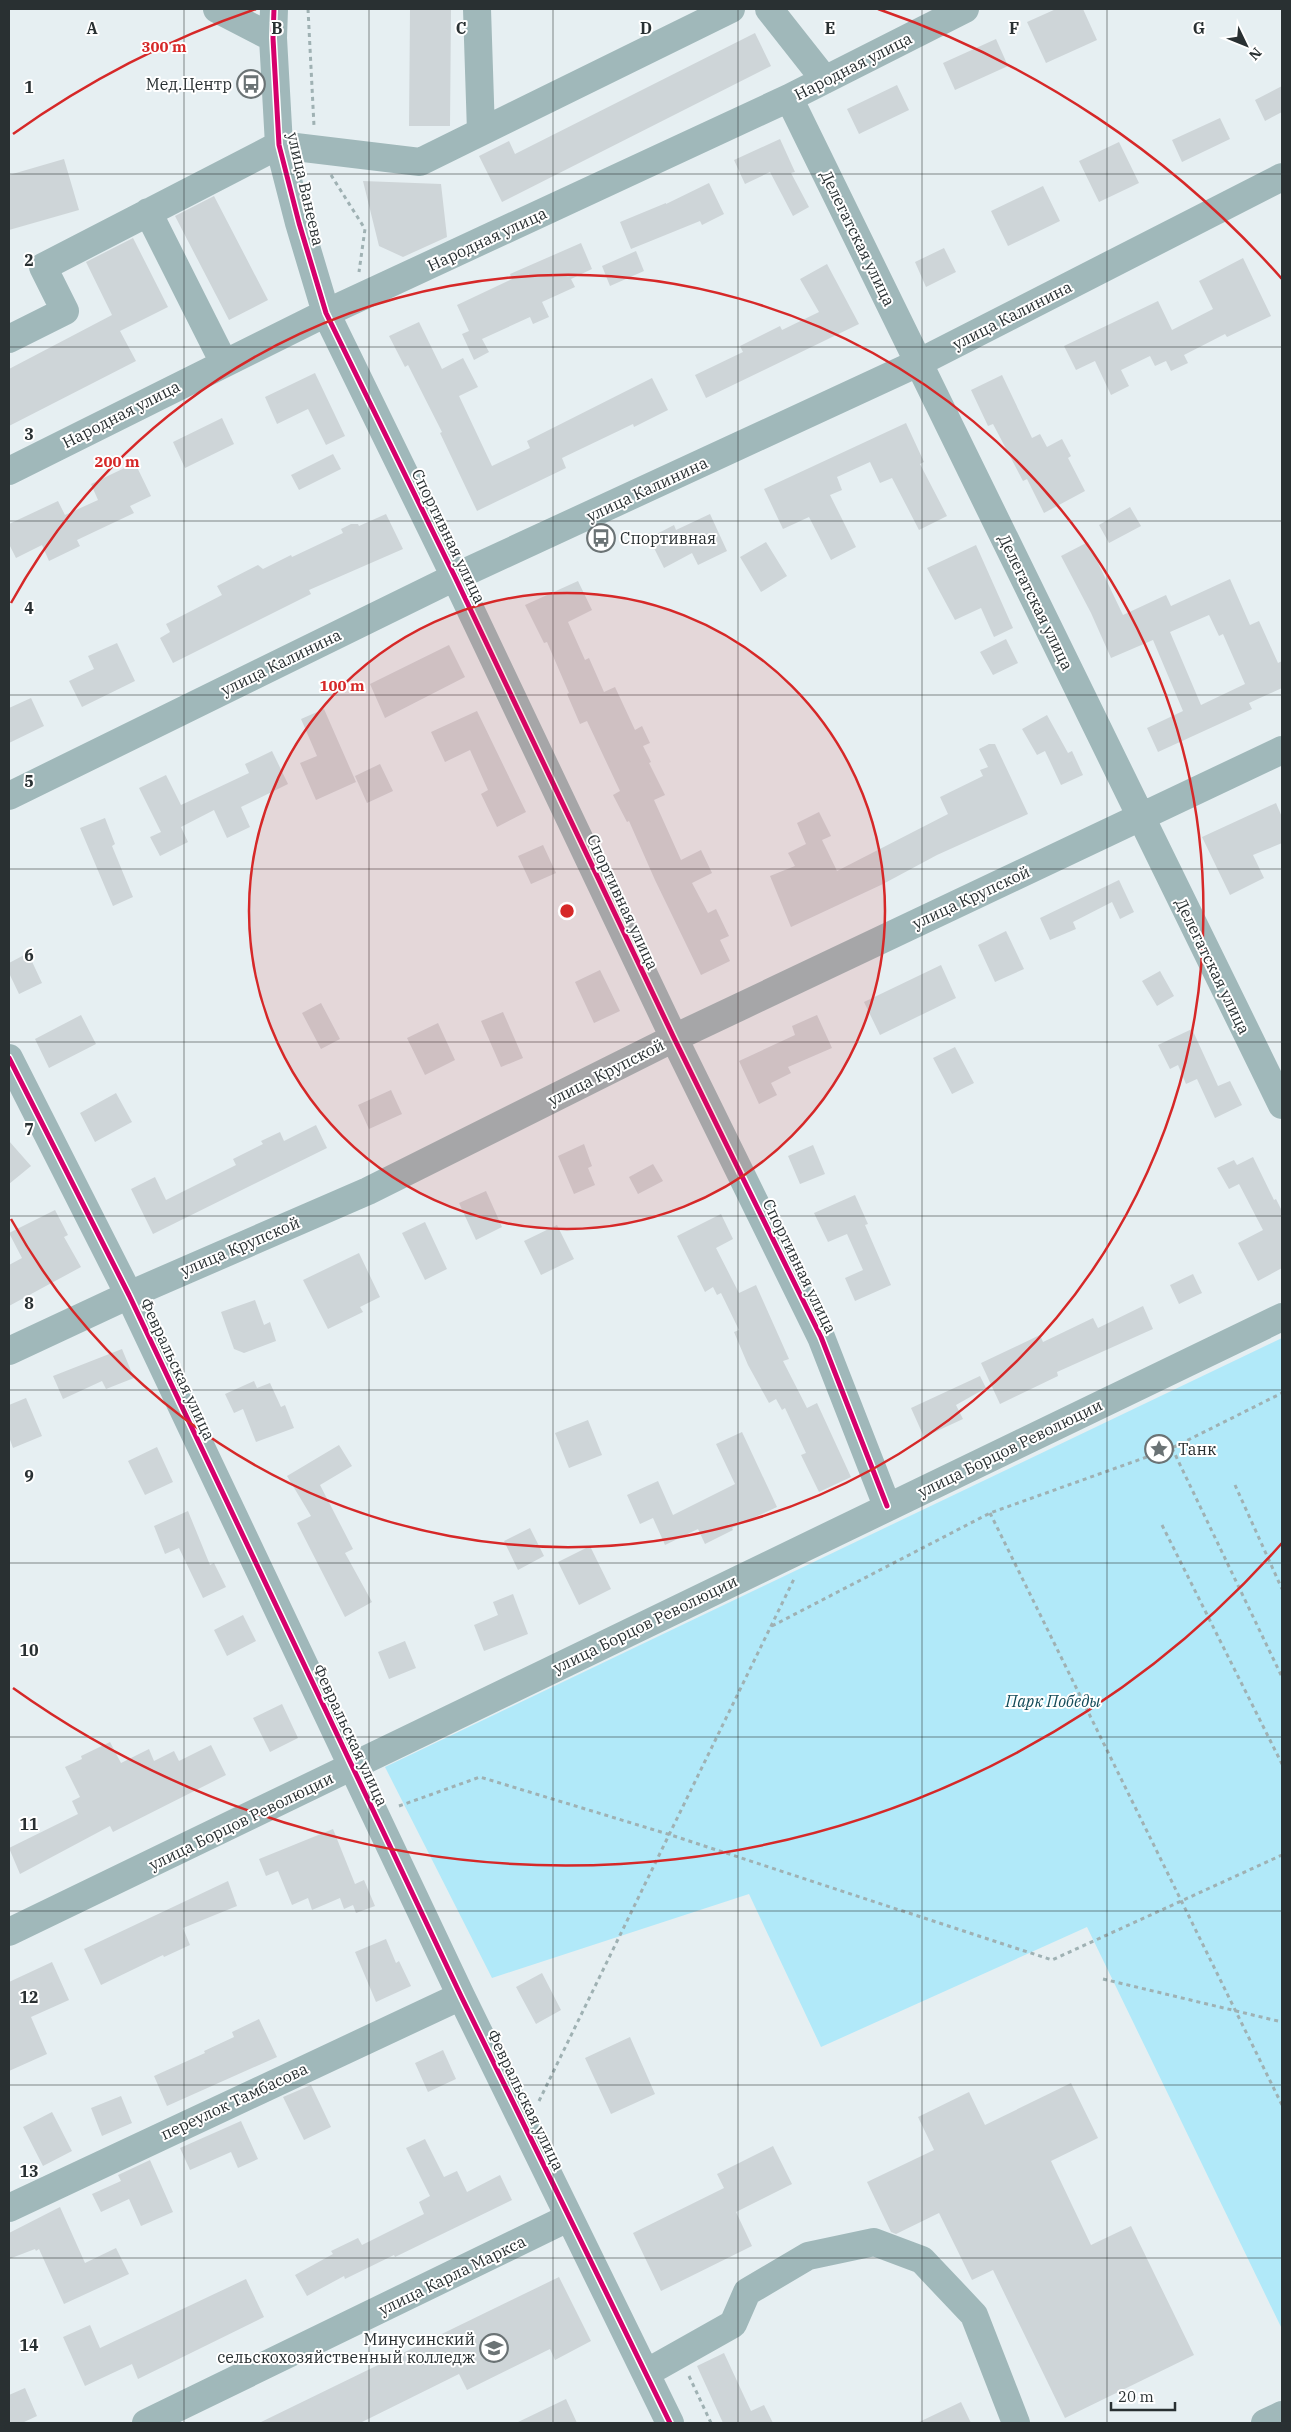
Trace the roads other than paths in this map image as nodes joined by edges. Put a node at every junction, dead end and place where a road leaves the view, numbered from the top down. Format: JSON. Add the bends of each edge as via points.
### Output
{"nodes":[{"id":1,"x":217,"y":9,"type":"edge"},
{"id":2,"x":274,"y":9,"type":"edge"},
{"id":3,"x":477,"y":9,"type":"edge"},
{"id":4,"x":731,"y":9,"type":"edge"},
{"id":5,"x":769,"y":9,"type":"edge"},
{"id":6,"x":965,"y":9,"type":"edge"},
{"id":7,"x":273,"y":38,"type":"junction"},
{"id":8,"x":825,"y":80,"type":"junction"},
{"id":9,"x":789,"y":98,"type":"junction"},
{"id":10,"x":481,"y":132,"type":"junction"},
{"id":11,"x":279,"y":145,"type":"junction"},
{"id":12,"x":1282,"y":177,"type":"edge"},
{"id":13,"x":148,"y":212,"type":"junction"},
{"id":14,"x":326,"y":313,"type":"junction"},
{"id":15,"x":9,"y":339,"type":"edge"},
{"id":16,"x":920,"y":362,"type":"junction"},
{"id":17,"x":224,"y":363,"type":"junction"},
{"id":18,"x":9,"y":471,"type":"edge"},
{"id":19,"x":455,"y":577,"type":"junction"},
{"id":20,"x":1282,"y":750,"type":"edge"},
{"id":21,"x":9,"y":796,"type":"edge"},
{"id":22,"x":1139,"y":817,"type":"junction"},
{"id":23,"x":674,"y":1038,"type":"junction"},
{"id":24,"x":12,"y":1073,"type":"edge"},
{"id":25,"x":1282,"y":1105,"type":"edge"},
{"id":26,"x":129,"y":1295,"type":"junction"},
{"id":27,"x":1282,"y":1317,"type":"edge"},
{"id":28,"x":9,"y":1351,"type":"edge"},
{"id":29,"x":887,"y":1506,"type":"junction"},
{"id":30,"x":353,"y":1767,"type":"junction"},
{"id":31,"x":9,"y":1932,"type":"edge"},
{"id":32,"x":460,"y":1996,"type":"junction"},
{"id":33,"x":9,"y":2208,"type":"edge"},
{"id":34,"x":568,"y":2218,"type":"junction"},
{"id":35,"x":646,"y":2373,"type":"junction"},
{"id":36,"x":1282,"y":2415,"type":"edge"},
{"id":37,"x":146,"y":2423,"type":"edge"},
{"id":38,"x":670,"y":2423,"type":"edge"},
{"id":39,"x":1016,"y":2423,"type":"edge"},
{"id":40,"x":1265,"y":2423,"type":"edge"}],
"edges":[{"from":1,"to":7,"type":"street"},
{"from":2,"to":7,"type":"street","name":"улица Ванеева"},
{"from":3,"to":10,"type":"street"},
{"from":4,"to":10,"type":"street"},
{"from":5,"to":8,"type":"street"},
{"from":6,"to":8,"type":"street","name":"Народная улица"},
{"from":7,"to":11,"type":"street","name":"улица Ванеева"},
{"from":8,"to":9,"type":"street","name":"Народная улица"},
{"from":9,"to":14,"type":"street","name":"Народная улица"},
{"from":9,"to":16,"type":"street","name":"Делегатская улица"},
{"from":10,"to":11,"type":"street","via":[[420,162]]},
{"from":11,"to":13,"type":"street"},
{"from":11,"to":14,"type":"street","name":"улица Ванеева"},
{"from":12,"to":16,"type":"street","name":"улица Калинина"},
{"from":13,"to":15,"type":"street","via":[[43,267],[65,311]]},
{"from":13,"to":17,"type":"street"},
{"from":14,"to":17,"type":"street","name":"Народная улица"},
{"from":14,"to":19,"type":"street","name":"Спортивная улица"},
{"from":16,"to":19,"type":"street","name":"улица Калинина"},
{"from":16,"to":22,"type":"street","name":"Делегатская улица"},
{"from":17,"to":18,"type":"street","name":"Народная улица"},
{"from":19,"to":21,"type":"street","name":"улица Калинина"},
{"from":19,"to":23,"type":"street","name":"Спортивная улица"},
{"from":20,"to":22,"type":"street","name":"улица Крупской"},
{"from":22,"to":23,"type":"street","name":"улица Крупской"},
{"from":22,"to":25,"type":"street","name":"Делегатская улица"},
{"from":23,"to":26,"type":"street","name":"улица Крупской","via":[[368,1191]]},
{"from":23,"to":29,"type":"street","name":"Спортивная улица","via":[[822,1337]]},
{"from":24,"to":26,"type":"street","name":"Февральская улица"},
{"from":26,"to":28,"type":"street","name":"улица Крупской"},
{"from":26,"to":30,"type":"street","name":"Февральская улица"},
{"from":27,"to":29,"type":"street","name":"улица Борцов Революции"},
{"from":29,"to":30,"type":"street","name":"улица Борцов Революции"},
{"from":30,"to":31,"type":"street","name":"улица Борцов Революции"},
{"from":30,"to":32,"type":"street","name":"Февральская улица"},
{"from":32,"to":33,"type":"street","name":"переулок Тамбасова"},
{"from":32,"to":34,"type":"street","name":"Февральская улица"},
{"from":34,"to":35,"type":"street","name":"Февральская улица"},
{"from":34,"to":37,"type":"street","name":"улица Карла Маркса"},
{"from":35,"to":38,"type":"street","name":"Февральская улица"},
{"from":35,"to":39,"type":"street","via":[[733,2324],[747,2292],[808,2256],[874,2242],[922,2260],[974,2315]]},
{"from":36,"to":40,"type":"street"}]}
